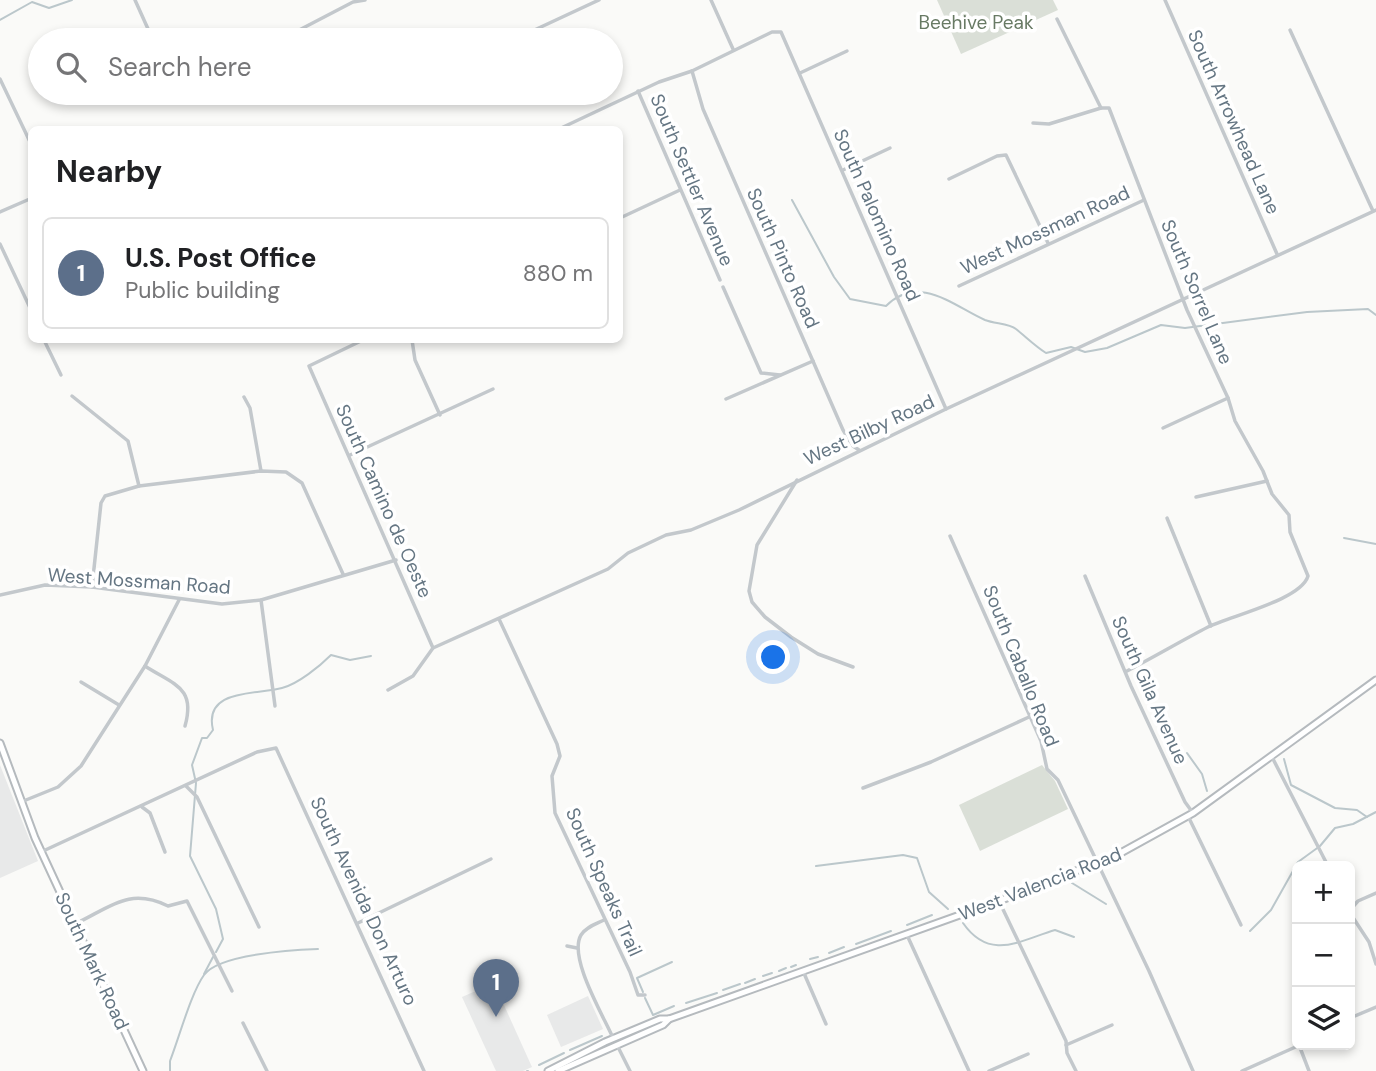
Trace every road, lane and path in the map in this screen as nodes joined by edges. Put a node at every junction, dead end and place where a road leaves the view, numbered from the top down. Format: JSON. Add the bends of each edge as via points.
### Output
{"nodes":[{"id":1,"x":135,"y":0,"type":"edge"},
{"id":2,"x":365,"y":0,"type":"edge"},
{"id":3,"x":599,"y":0,"type":"edge"},
{"id":4,"x":711,"y":0,"type":"edge"},
{"id":5,"x":1165,"y":0,"type":"edge"},
{"id":6,"x":1057,"y":19,"type":"dead end"},
{"id":7,"x":148,"y":28,"type":"edge"},
{"id":8,"x":303,"y":28,"type":"edge"},
{"id":9,"x":539,"y":28,"type":"edge"},
{"id":10,"x":1290,"y":30,"type":"dead end"},
{"id":11,"x":733,"y":49,"type":"junction"},
{"id":12,"x":847,"y":51,"type":"dead end"},
{"id":13,"x":692,"y":71,"type":"junction"},
{"id":14,"x":800,"y":73,"type":"junction"},
{"id":15,"x":0,"y":79,"type":"edge"},
{"id":16,"x":638,"y":91,"type":"junction"},
{"id":17,"x":623,"y":98,"type":"edge"},
{"id":18,"x":608,"y":105,"type":"edge"},
{"id":19,"x":1101,"y":108,"type":"junction"},
{"id":20,"x":1033,"y":122,"type":"dead end"},
{"id":21,"x":562,"y":126,"type":"edge"},
{"id":22,"x":28,"y":138,"type":"edge"},
{"id":23,"x":890,"y":148,"type":"dead end"},
{"id":24,"x":842,"y":170,"type":"junction"},
{"id":25,"x":949,"y":178,"type":"dead end"},
{"id":26,"x":680,"y":190,"type":"junction"},
{"id":27,"x":28,"y":200,"type":"edge"},
{"id":28,"x":1144,"y":200,"type":"junction"},
{"id":29,"x":1375,"y":210,"type":"edge"},
{"id":30,"x":0,"y":212,"type":"edge"},
{"id":31,"x":623,"y":217,"type":"edge"},
{"id":32,"x":1048,"y":243,"type":"junction"},
{"id":33,"x":0,"y":244,"type":"edge"},
{"id":34,"x":1277,"y":254,"type":"junction"},
{"id":35,"x":720,"y":280,"type":"dead end"},
{"id":36,"x":959,"y":286,"type":"dead end"},
{"id":37,"x":723,"y":287,"type":"dead end"},
{"id":38,"x":1184,"y":298,"type":"junction"},
{"id":39,"x":28,"y":304,"type":"edge"},
{"id":40,"x":45,"y":343,"type":"edge"},
{"id":41,"x":357,"y":343,"type":"edge"},
{"id":42,"x":412,"y":343,"type":"edge"},
{"id":43,"x":813,"y":361,"type":"junction"},
{"id":44,"x":780,"y":375,"type":"junction"},
{"id":45,"x":61,"y":376,"type":"dead end"},
{"id":46,"x":493,"y":389,"type":"dead end"},
{"id":47,"x":72,"y":396,"type":"dead end"},
{"id":48,"x":244,"y":397,"type":"dead end"},
{"id":49,"x":1228,"y":398,"type":"junction"},
{"id":50,"x":726,"y":399,"type":"dead end"},
{"id":51,"x":946,"y":409,"type":"junction"},
{"id":52,"x":440,"y":415,"type":"junction"},
{"id":53,"x":1163,"y":428,"type":"dead end"},
{"id":54,"x":859,"y":450,"type":"junction"},
{"id":55,"x":350,"y":455,"type":"junction"},
{"id":56,"x":261,"y":471,"type":"junction"},
{"id":57,"x":797,"y":479,"type":"junction"},
{"id":58,"x":1267,"y":481,"type":"junction"},
{"id":59,"x":139,"y":486,"type":"junction"},
{"id":60,"x":1196,"y":497,"type":"dead end"},
{"id":61,"x":1167,"y":518,"type":"dead end"},
{"id":62,"x":950,"y":536,"type":"dead end"},
{"id":63,"x":396,"y":560,"type":"junction"},
{"id":64,"x":343,"y":574,"type":"junction"},
{"id":65,"x":1084,"y":577,"type":"dead end"},
{"id":66,"x":92,"y":587,"type":"junction"},
{"id":67,"x":0,"y":596,"type":"edge"},
{"id":68,"x":179,"y":600,"type":"junction"},
{"id":69,"x":261,"y":600,"type":"junction"},
{"id":70,"x":992,"y":606,"type":"dead end"},
{"id":71,"x":984,"y":610,"type":"junction"},
{"id":72,"x":499,"y":619,"type":"junction"},
{"id":73,"x":1211,"y":626,"type":"junction"},
{"id":74,"x":433,"y":648,"type":"junction"},
{"id":75,"x":145,"y":666,"type":"junction"},
{"id":76,"x":853,"y":667,"type":"dead end"},
{"id":77,"x":1127,"y":671,"type":"junction"},
{"id":78,"x":1376,"y":680,"type":"edge"},
{"id":79,"x":81,"y":682,"type":"dead end"},
{"id":80,"x":388,"y":690,"type":"dead end"},
{"id":81,"x":119,"y":705,"type":"junction"},
{"id":82,"x":275,"y":706,"type":"dead end"},
{"id":83,"x":1030,"y":717,"type":"junction"},
{"id":84,"x":185,"y":726,"type":"dead end"},
{"id":85,"x":0,"y":743,"type":"edge"},
{"id":86,"x":1272,"y":757,"type":"junction"},
{"id":87,"x":184,"y":785,"type":"junction"},
{"id":88,"x":863,"y":788,"type":"dead end"},
{"id":89,"x":20,"y":802,"type":"junction"},
{"id":90,"x":140,"y":806,"type":"junction"},
{"id":91,"x":1190,"y":814,"type":"junction"},
{"id":92,"x":41,"y":852,"type":"junction"},
{"id":93,"x":165,"y":852,"type":"dead end"},
{"id":94,"x":491,"y":859,"type":"dead end"},
{"id":95,"x":1325,"y":861,"type":"edge"},
{"id":96,"x":1096,"y":864,"type":"junction"},
{"id":97,"x":1376,"y":892,"type":"edge"},
{"id":98,"x":999,"y":901,"type":"junction"},
{"id":99,"x":1355,"y":905,"type":"edge"},
{"id":100,"x":605,"y":919,"type":"junction"},
{"id":101,"x":1355,"y":919,"type":"edge"},
{"id":102,"x":358,"y":923,"type":"junction"},
{"id":103,"x":75,"y":924,"type":"junction"},
{"id":104,"x":1241,"y":925,"type":"dead end"},
{"id":105,"x":259,"y":927,"type":"dead end"},
{"id":106,"x":906,"y":935,"type":"junction"},
{"id":107,"x":573,"y":937,"type":"dead end"},
{"id":108,"x":579,"y":939,"type":"junction"},
{"id":109,"x":566,"y":946,"type":"dead end"},
{"id":110,"x":577,"y":948,"type":"junction"},
{"id":111,"x":1376,"y":964,"type":"edge"},
{"id":112,"x":803,"y":971,"type":"junction"},
{"id":113,"x":232,"y":991,"type":"dead end"},
{"id":114,"x":645,"y":995,"type":"dead end"},
{"id":115,"x":1376,"y":1007,"type":"edge"},
{"id":116,"x":1355,"y":1016,"type":"edge"},
{"id":117,"x":243,"y":1023,"type":"dead end"},
{"id":118,"x":827,"y":1024,"type":"dead end"},
{"id":119,"x":1112,"y":1025,"type":"dead end"},
{"id":120,"x":615,"y":1041,"type":"junction"},
{"id":121,"x":1066,"y":1045,"type":"junction"},
{"id":122,"x":1292,"y":1048,"type":"edge"},
{"id":123,"x":1301,"y":1050,"type":"edge"},
{"id":124,"x":1028,"y":1054,"type":"dead end"},
{"id":125,"x":143,"y":1071,"type":"edge"},
{"id":126,"x":267,"y":1071,"type":"edge"},
{"id":127,"x":424,"y":1071,"type":"edge"},
{"id":128,"x":548,"y":1071,"type":"edge"},
{"id":129,"x":558,"y":1071,"type":"edge"},
{"id":130,"x":630,"y":1071,"type":"edge"},
{"id":131,"x":969,"y":1071,"type":"edge"},
{"id":132,"x":989,"y":1071,"type":"edge"},
{"id":133,"x":1076,"y":1071,"type":"edge"},
{"id":134,"x":1193,"y":1071,"type":"edge"},
{"id":135,"x":1242,"y":1071,"type":"edge"},
{"id":136,"x":1309,"y":1071,"type":"edge"}],
"edges":[{"from":1,"to":7,"type":"street"},
{"from":2,"to":8,"type":"street"},
{"from":3,"to":9,"type":"street"},
{"from":4,"to":11,"type":"street"},
{"from":5,"to":34,"type":"street","name":"South Arrowhead Lane"},
{"from":6,"to":19,"type":"street","name":"South Sorrel Lane"},
{"from":10,"to":29,"type":"street"},
{"from":11,"to":13,"type":"street"},
{"from":11,"to":14,"type":"street","name":"South Palomino Road","via":[[772,32],[781,33]]},
{"from":12,"to":14,"type":"street"},
{"from":13,"to":16,"type":"street"},
{"from":13,"to":43,"type":"street","name":"South Pinto Road","via":[[703,109]]},
{"from":14,"to":24,"type":"street","name":"South Palomino Road"},
{"from":15,"to":22,"type":"street"},
{"from":16,"to":17,"type":"street"},
{"from":16,"to":26,"type":"street","name":"South Settler Avenue"},
{"from":18,"to":21,"type":"street"},
{"from":19,"to":20,"type":"street","via":[[1049,124]]},
{"from":19,"to":28,"type":"street","name":"South Sorrel Lane","via":[[1109,108]]},
{"from":23,"to":24,"type":"street"},
{"from":24,"to":51,"type":"street","name":"South Palomino Road"},
{"from":25,"to":32,"type":"street","via":[[1006,156]]},
{"from":26,"to":31,"type":"street"},
{"from":26,"to":35,"type":"street","name":"South Settler Avenue"},
{"from":27,"to":30,"type":"street"},
{"from":28,"to":32,"type":"street","name":"West Mossman Road"},
{"from":28,"to":38,"type":"street","name":"South Sorrel Lane"},
{"from":29,"to":34,"type":"street","name":"West Bilby Road"},
{"from":32,"to":36,"type":"street","name":"West Mossman Road"},
{"from":33,"to":39,"type":"street"},
{"from":34,"to":38,"type":"street","name":"West Bilby Road"},
{"from":37,"to":44,"type":"street","name":"South Settler Avenue","via":[[761,373]]},
{"from":38,"to":49,"type":"street","name":"South Sorrel Lane"},
{"from":38,"to":51,"type":"street","name":"West Bilby Road"},
{"from":40,"to":45,"type":"street"},
{"from":41,"to":55,"type":"street","name":"South Camino de Oeste","via":[[309,366]]},
{"from":42,"to":52,"type":"street","via":[[415,360]]},
{"from":43,"to":44,"type":"street"},
{"from":43,"to":54,"type":"street","name":"South Pinto Road","via":[[847,438]]},
{"from":44,"to":50,"type":"street"},
{"from":46,"to":52,"type":"street"},
{"from":47,"to":59,"type":"street","via":[[128,441]]},
{"from":48,"to":56,"type":"street"},
{"from":49,"to":53,"type":"street"},
{"from":49,"to":58,"type":"street","name":"South Sorrel Lane","via":[[1235,422]]},
{"from":51,"to":54,"type":"street","name":"West Bilby Road"},
{"from":52,"to":55,"type":"street"},
{"from":54,"to":57,"type":"street","name":"West Bilby Road"},
{"from":55,"to":63,"type":"street","name":"South Camino de Oeste"},
{"from":56,"to":59,"type":"street"},
{"from":56,"to":64,"type":"street","via":[[286,472],[302,483]]},
{"from":57,"to":72,"type":"street","name":"West Bilby Road","via":[[707,524],[666,535],[623,555],[608,569]]},
{"from":57,"to":76,"type":"street","via":[[757,545],[749,591],[752,602],[791,637],[818,654]]},
{"from":58,"to":60,"type":"street"},
{"from":58,"to":73,"type":"street","name":"South Sorrel Lane","via":[[1275,500],[1289,515],[1290,532],[1308,580],[1260,608]]},
{"from":59,"to":66,"type":"street","via":[[113,491],[101,503]]},
{"from":61,"to":73,"type":"street"},
{"from":62,"to":71,"type":"street","name":"South Caballo Road"},
{"from":63,"to":64,"type":"street","name":"West Mossman Road"},
{"from":63,"to":74,"type":"street","name":"South Camino de Oeste"},
{"from":64,"to":69,"type":"street","name":"West Mossman Road"},
{"from":65,"to":77,"type":"street","name":"South Gila Avenue"},
{"from":66,"to":67,"type":"street","name":"West Mossman Road","via":[[46,585]]},
{"from":66,"to":68,"type":"street","name":"West Mossman Road"},
{"from":68,"to":69,"type":"street","name":"West Mossman Road","via":[[222,604]]},
{"from":68,"to":75,"type":"street"},
{"from":69,"to":82,"type":"street"},
{"from":70,"to":71,"type":"street"},
{"from":71,"to":83,"type":"street","name":"South Caballo Road"},
{"from":72,"to":74,"type":"street","name":"West Bilby Road"},
{"from":72,"to":100,"type":"street","name":"South Speaks Trail","via":[[557,744],[560,756],[552,776],[555,813]]},
{"from":73,"to":77,"type":"street"},
{"from":74,"to":80,"type":"street","name":"West Bilby Road","via":[[412,676]]},
{"from":75,"to":81,"type":"street"},
{"from":75,"to":84,"type":"street","via":[[186,694],[191,705]]},
{"from":77,"to":91,"type":"street","name":"South Gila Avenue"},
{"from":78,"to":86,"type":"main road","name":"West Valencia Road"},
{"from":79,"to":81,"type":"street"},
{"from":81,"to":89,"type":"street","via":[[81,766],[58,787]]},
{"from":83,"to":88,"type":"street"},
{"from":83,"to":96,"type":"street","name":"South Caballo Road","via":[[1047,769],[1058,780]]},
{"from":85,"to":89,"type":"main road","name":"South Mark Road"},
{"from":86,"to":91,"type":"main road","name":"West Valencia Road"},
{"from":86,"to":95,"type":"street"},
{"from":87,"to":90,"type":"street"},
{"from":87,"to":102,"type":"street","name":"South Avenida Don Arturo","via":[[273,747],[281,754]]},
{"from":87,"to":105,"type":"street","via":[[197,797]]},
{"from":89,"to":92,"type":"main road","name":"South Mark Road"},
{"from":90,"to":92,"type":"street"},
{"from":90,"to":93,"type":"street","via":[[149,813]]},
{"from":91,"to":96,"type":"main road","name":"West Valencia Road"},
{"from":91,"to":104,"type":"street","name":"South Gila Avenue"},
{"from":92,"to":103,"type":"main road","name":"South Mark Road"},
{"from":94,"to":102,"type":"street"},
{"from":96,"to":98,"type":"main road","name":"West Valencia Road"},
{"from":96,"to":134,"type":"street","name":"South Caballo Road"},
{"from":97,"to":99,"type":"street"},
{"from":98,"to":106,"type":"main road","name":"West Valencia Road"},
{"from":98,"to":121,"type":"street"},
{"from":100,"to":108,"type":"street"},
{"from":100,"to":114,"type":"street","name":"South Speaks Trail","via":[[634,989]]},
{"from":101,"to":111,"type":"street"},
{"from":102,"to":127,"type":"street","name":"South Avenida Don Arturo"},
{"from":103,"to":113,"type":"street","via":[[135,896],[168,906],[187,901]]},
{"from":103,"to":125,"type":"main road","name":"South Mark Road"},
{"from":106,"to":112,"type":"main road","name":"West Valencia Road"},
{"from":106,"to":131,"type":"street"},
{"from":107,"to":108,"type":"street"},
{"from":108,"to":110,"type":"street"},
{"from":109,"to":110,"type":"street"},
{"from":110,"to":120,"type":"street"},
{"from":112,"to":118,"type":"street"},
{"from":112,"to":120,"type":"main road","name":"West Valencia Road"},
{"from":115,"to":116,"type":"street"},
{"from":117,"to":126,"type":"street"},
{"from":119,"to":121,"type":"street"},
{"from":120,"to":128,"type":"main road","name":"West Valencia Road"},
{"from":120,"to":129,"type":"main road","name":"West Valencia Road"},
{"from":120,"to":130,"type":"street"},
{"from":121,"to":133,"type":"street"},
{"from":122,"to":135,"type":"street"},
{"from":123,"to":136,"type":"street"},
{"from":124,"to":132,"type":"street"}]}
